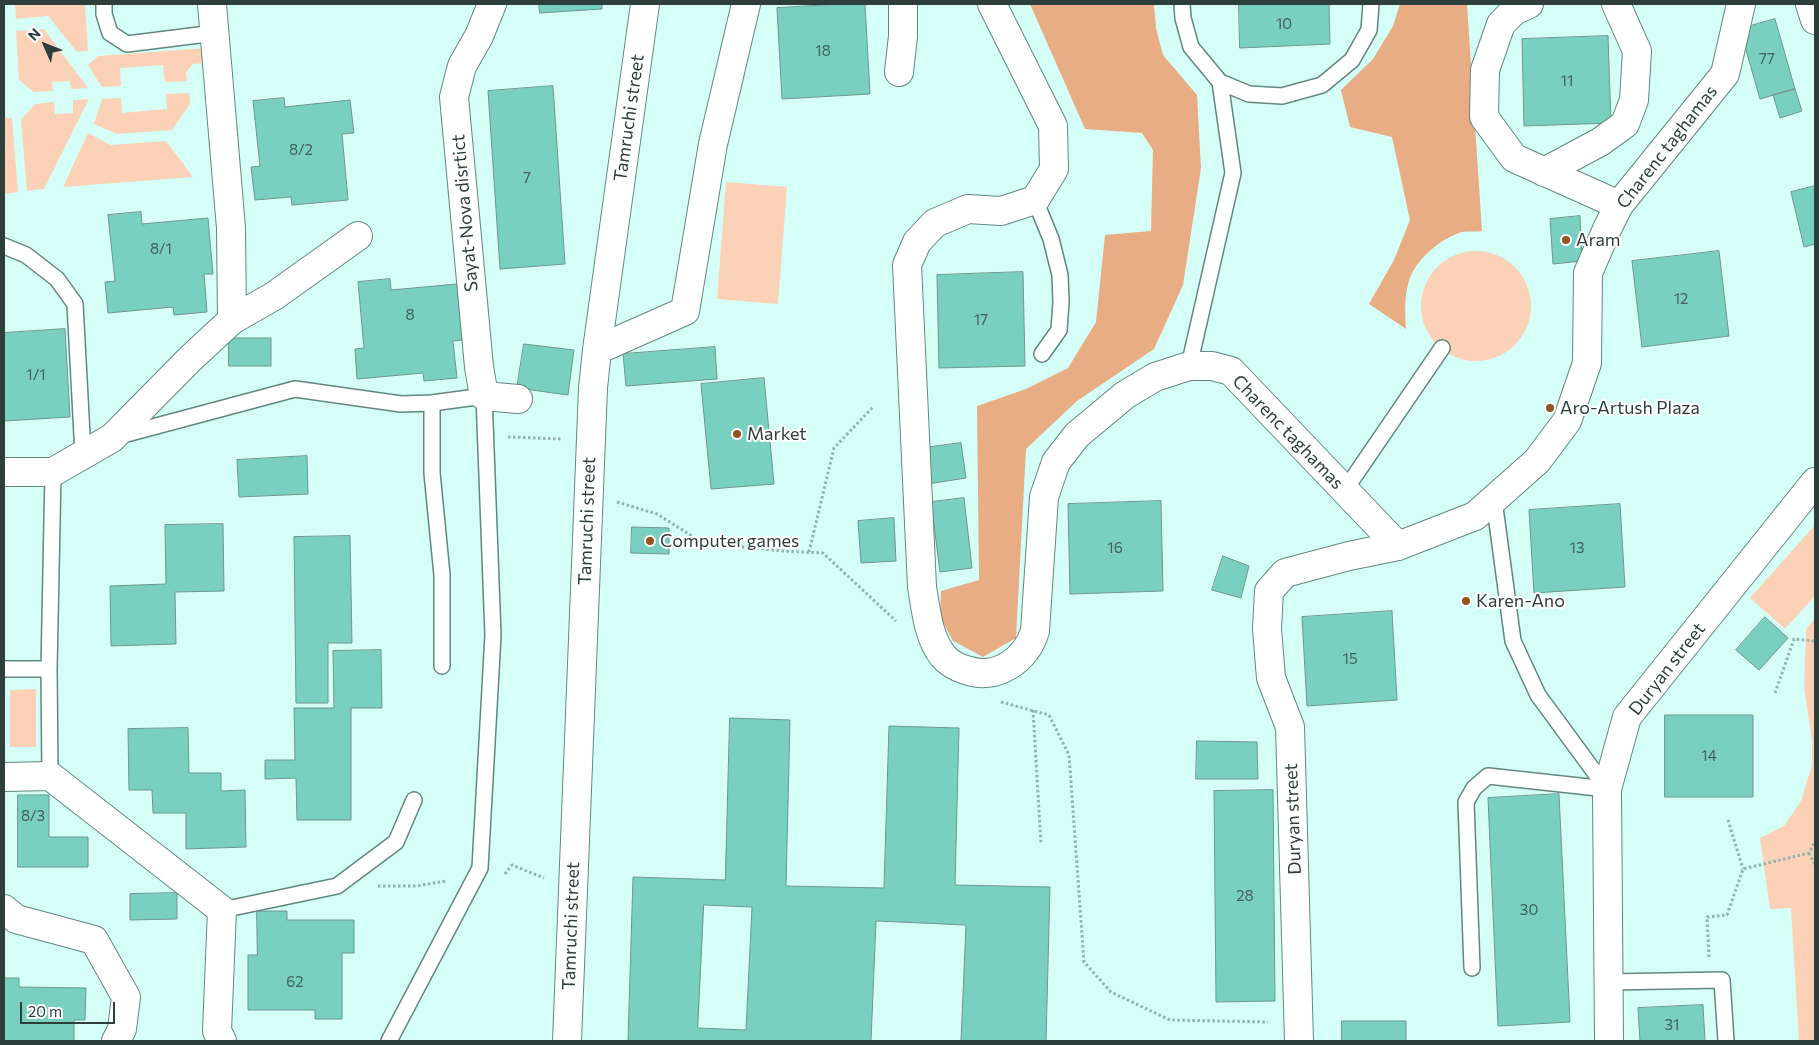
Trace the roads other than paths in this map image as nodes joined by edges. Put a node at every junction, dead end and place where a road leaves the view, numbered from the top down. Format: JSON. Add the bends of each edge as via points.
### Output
{"nodes":[{"id":1,"x":104,"y":4,"type":"edge"},
{"id":2,"x":212,"y":4,"type":"edge"},
{"id":3,"x":492,"y":4,"type":"edge"},
{"id":4,"x":645,"y":4,"type":"edge"},
{"id":5,"x":746,"y":4,"type":"edge"},
{"id":6,"x":903,"y":4,"type":"edge"},
{"id":7,"x":992,"y":4,"type":"edge"},
{"id":8,"x":1182,"y":4,"type":"edge"},
{"id":9,"x":1372,"y":4,"type":"edge"},
{"id":10,"x":1529,"y":4,"type":"edge"},
{"id":11,"x":1616,"y":4,"type":"edge"},
{"id":12,"x":1741,"y":4,"type":"edge"},
{"id":13,"x":1810,"y":4,"type":"edge"},
{"id":14,"x":1815,"y":20,"type":"edge"},
{"id":15,"x":215,"y":33,"type":"junction"},
{"id":16,"x":899,"y":72,"type":"dead end"},
{"id":17,"x":1220,"y":82,"type":"junction"},
{"id":18,"x":1544,"y":172,"type":"junction"},
{"id":19,"x":1035,"y":200,"type":"junction"},
{"id":20,"x":1619,"y":205,"type":"junction"},
{"id":21,"x":358,"y":236,"type":"dead end"},
{"id":22,"x":4,"y":246,"type":"edge"},
{"id":23,"x":232,"y":320,"type":"junction"},
{"id":24,"x":1442,"y":348,"type":"dead end"},
{"id":25,"x":597,"y":350,"type":"junction"},
{"id":26,"x":1042,"y":354,"type":"dead end"},
{"id":27,"x":1190,"y":366,"type":"junction"},
{"id":28,"x":484,"y":396,"type":"junction"},
{"id":29,"x":518,"y":399,"type":"dead end"},
{"id":30,"x":432,"y":403,"type":"junction"},
{"id":31,"x":112,"y":438,"type":"junction"},
{"id":32,"x":83,"y":454,"type":"junction"},
{"id":33,"x":4,"y":472,"type":"edge"},
{"id":34,"x":53,"y":472,"type":"junction"},
{"id":35,"x":1815,"y":482,"type":"edge"},
{"id":36,"x":1345,"y":490,"type":"junction"},
{"id":37,"x":1494,"y":500,"type":"junction"},
{"id":38,"x":1398,"y":546,"type":"junction"},
{"id":39,"x":442,"y":666,"type":"dead end"},
{"id":40,"x":4,"y":669,"type":"edge"},
{"id":41,"x":49,"y":669,"type":"junction"},
{"id":42,"x":50,"y":776,"type":"junction"},
{"id":43,"x":4,"y":777,"type":"edge"},
{"id":44,"x":1607,"y":789,"type":"junction"},
{"id":45,"x":414,"y":800,"type":"dead end"},
{"id":46,"x":4,"y":909,"type":"edge"},
{"id":47,"x":222,"y":910,"type":"junction"},
{"id":48,"x":1472,"y":968,"type":"dead end"},
{"id":49,"x":1609,"y":982,"type":"junction"},
{"id":50,"x":1299,"y":1032,"type":"edge"},
{"id":51,"x":116,"y":1041,"type":"edge"},
{"id":52,"x":222,"y":1041,"type":"edge"},
{"id":53,"x":389,"y":1041,"type":"edge"},
{"id":54,"x":567,"y":1041,"type":"edge"},
{"id":55,"x":1609,"y":1041,"type":"edge"},
{"id":56,"x":1726,"y":1041,"type":"edge"}],
"edges":[{"from":1,"to":15,"type":"lane","via":[[110,33],[128,44]]},
{"from":2,"to":15,"type":"street"},
{"from":3,"to":28,"type":"street","name":"Sayat-Nova disrtict","via":[[462,66],[454,97]]},
{"from":4,"to":25,"type":"street","name":"Tamruchi street"},
{"from":5,"to":25,"type":"street","via":[[713,144],[685,311]]},
{"from":6,"to":16,"type":"street"},
{"from":7,"to":19,"type":"street","via":[[1054,126],[1054,169]]},
{"from":8,"to":17,"type":"lane","via":[[1191,47]]},
{"from":9,"to":17,"type":"lane","via":[[1369,30],[1352,60],[1322,85],[1282,96],[1249,94]]},
{"from":10,"to":18,"type":"street","via":[[1514,11],[1501,24],[1485,70],[1484,117],[1514,158]]},
{"from":11,"to":18,"type":"street","via":[[1637,51],[1634,100],[1625,124],[1600,142]]},
{"from":12,"to":20,"type":"street","name":"Charenc taghamas","via":[[1725,74]]},
{"from":13,"to":14,"type":"street"},
{"from":15,"to":23,"type":"street","via":[[231,228]]},
{"from":17,"to":27,"type":"lane","via":[[1233,173]]},
{"from":18,"to":20,"type":"street"},
{"from":19,"to":26,"type":"lane","via":[[1051,239],[1060,275],[1059,330]]},
{"from":19,"to":27,"type":"street","name":"Charenc taghamas","via":[[1001,211],[968,209],[935,223],[917,242],[906,265],[922,587],[928,624],[944,657],[958,668],[976,674],[1005,669],[1022,656],[1035,631],[1044,497],[1056,462],[1077,435],[1125,395],[1155,377]]},
{"from":20,"to":37,"type":"street","name":"Charenc taghamas","via":[[1588,273],[1587,364],[1567,421],[1537,461]]},
{"from":21,"to":23,"type":"street","via":[[274,296]]},
{"from":22,"to":32,"type":"lane","via":[[26,255],[58,279],[74,304]]},
{"from":23,"to":31,"type":"street"},
{"from":24,"to":36,"type":"lane"},
{"from":25,"to":54,"type":"street","name":"Tamruchi street","via":[[588,494]]},
{"from":27,"to":36,"type":"street","name":"Charenc taghamas","via":[[1212,366],[1231,371]]},
{"from":28,"to":29,"type":"street"},
{"from":28,"to":30,"type":"lane"},
{"from":28,"to":53,"type":"lane","via":[[493,635],[480,868]]},
{"from":30,"to":31,"type":"lane","via":[[400,404],[295,390]]},
{"from":30,"to":39,"type":"lane","via":[[432,473],[442,575]]},
{"from":31,"to":32,"type":"street"},
{"from":32,"to":34,"type":"street"},
{"from":33,"to":34,"type":"street"},
{"from":34,"to":41,"type":"lane"},
{"from":35,"to":44,"type":"street","name":"Duryan street","via":[[1627,717]]},
{"from":36,"to":38,"type":"street","name":"Charenc taghamas"},
{"from":37,"to":38,"type":"street","name":"Charenc taghamas","via":[[1475,516]]},
{"from":37,"to":44,"type":"lane","via":[[1513,641],[1538,695]]},
{"from":38,"to":50,"type":"street","name":"Duryan street","via":[[1285,574],[1270,592],[1267,629],[1271,678],[1290,727]]},
{"from":40,"to":41,"type":"lane"},
{"from":41,"to":42,"type":"lane"},
{"from":42,"to":43,"type":"street"},
{"from":42,"to":47,"type":"street"},
{"from":44,"to":48,"type":"lane","via":[[1488,776],[1474,788],[1466,802]]},
{"from":44,"to":49,"type":"street","name":"Duryan street"},
{"from":45,"to":47,"type":"lane","via":[[396,842],[337,886]]},
{"from":46,"to":51,"type":"street","via":[[16,919],[94,940],[126,998],[122,1029]]},
{"from":47,"to":52,"type":"street","via":[[217,1031]]},
{"from":49,"to":55,"type":"street","name":"Duryan street"},
{"from":49,"to":56,"type":"lane","via":[[1722,980]]}]}
